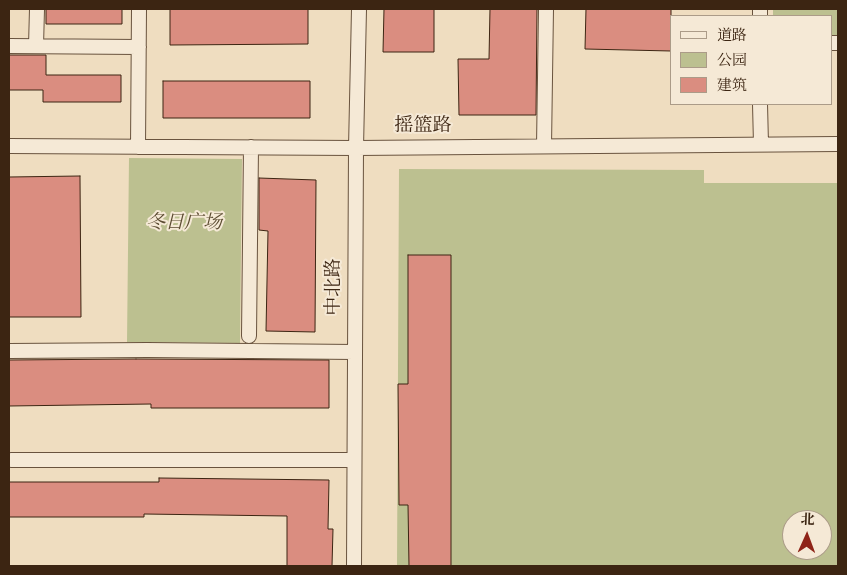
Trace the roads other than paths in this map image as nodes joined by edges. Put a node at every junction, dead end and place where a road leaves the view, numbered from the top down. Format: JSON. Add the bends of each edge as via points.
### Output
{"nodes":[{"id":1,"x":37,"y":9,"type":"edge"},
{"id":2,"x":139,"y":9,"type":"edge"},
{"id":3,"x":359,"y":9,"type":"edge"},
{"id":4,"x":546,"y":9,"type":"edge"},
{"id":5,"x":9,"y":46,"type":"edge"},
{"id":6,"x":36,"y":46,"type":"junction"},
{"id":7,"x":139,"y":47,"type":"junction"},
{"id":8,"x":760,"y":105,"type":"edge"},
{"id":9,"x":761,"y":144,"type":"junction"},
{"id":10,"x":838,"y":144,"type":"edge"},
{"id":11,"x":9,"y":146,"type":"edge"},
{"id":12,"x":138,"y":146,"type":"junction"},
{"id":13,"x":544,"y":146,"type":"junction"},
{"id":14,"x":251,"y":147,"type":"junction"},
{"id":15,"x":356,"y":148,"type":"junction"},
{"id":16,"x":249,"y":336,"type":"dead end"},
{"id":17,"x":9,"y":351,"type":"edge"},
{"id":18,"x":355,"y":352,"type":"junction"},
{"id":19,"x":11,"y":460,"type":"dead end"},
{"id":20,"x":354,"y":460,"type":"junction"},
{"id":21,"x":354,"y":566,"type":"edge"}],
"edges":[{"from":1,"to":6,"type":"street"},
{"from":2,"to":7,"type":"street"},
{"from":3,"to":15,"type":"street","name":"中北路"},
{"from":4,"to":13,"type":"street"},
{"from":5,"to":6,"type":"street"},
{"from":6,"to":7,"type":"street"},
{"from":7,"to":12,"type":"street"},
{"from":8,"to":9,"type":"street"},
{"from":9,"to":10,"type":"street","name":"摇篮路"},
{"from":9,"to":13,"type":"street","name":"摇篮路"},
{"from":11,"to":12,"type":"street","name":"摇篮路"},
{"from":12,"to":14,"type":"street","name":"摇篮路"},
{"from":13,"to":15,"type":"street","name":"摇篮路"},
{"from":14,"to":15,"type":"street","name":"摇篮路"},
{"from":14,"to":16,"type":"street"},
{"from":15,"to":18,"type":"street","name":"中北路"},
{"from":17,"to":18,"type":"street"},
{"from":18,"to":20,"type":"street","name":"中北路"},
{"from":19,"to":20,"type":"street"},
{"from":20,"to":21,"type":"street","name":"中北路"}]}
